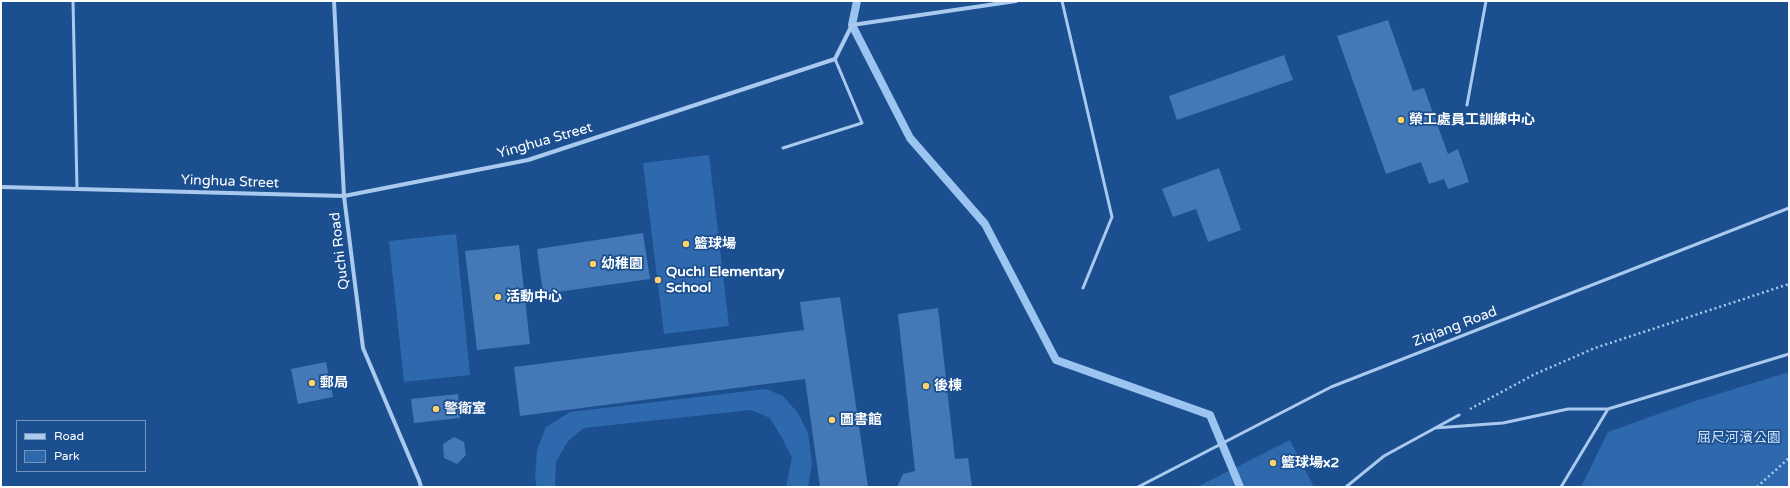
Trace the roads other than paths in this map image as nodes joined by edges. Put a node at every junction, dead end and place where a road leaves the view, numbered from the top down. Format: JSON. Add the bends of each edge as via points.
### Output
{"nodes":[{"id":1,"x":73,"y":1,"type":"edge"},
{"id":2,"x":334,"y":1,"type":"edge"},
{"id":3,"x":1016,"y":1,"type":"edge"},
{"id":4,"x":1062,"y":1,"type":"edge"},
{"id":5,"x":1486,"y":1,"type":"edge"},
{"id":6,"x":834,"y":59,"type":"junction"},
{"id":7,"x":1467,"y":105,"type":"dead end"},
{"id":8,"x":783,"y":148,"type":"dead end"},
{"id":9,"x":1,"y":187,"type":"edge"},
{"id":10,"x":77,"y":189,"type":"junction"},
{"id":11,"x":344,"y":196,"type":"junction"},
{"id":12,"x":1789,"y":208,"type":"edge"},
{"id":13,"x":1083,"y":288,"type":"dead end"},
{"id":14,"x":1789,"y":354,"type":"edge"},
{"id":15,"x":1608,"y":409,"type":"junction"},
{"id":16,"x":1459,"y":415,"type":"road end"},
{"id":17,"x":1435,"y":428,"type":"junction"},
{"id":18,"x":421,"y":487,"type":"edge"},
{"id":19,"x":1138,"y":487,"type":"edge"},
{"id":20,"x":1346,"y":487,"type":"edge"},
{"id":21,"x":1561,"y":487,"type":"edge"}],
"edges":[{"from":1,"to":10,"type":"lane"},
{"from":2,"to":11,"type":"street","name":"Quchi Road"},
{"from":3,"to":6,"type":"street","via":[[852,24]]},
{"from":4,"to":13,"type":"lane","via":[[1112,217]]},
{"from":5,"to":7,"type":"lane"},
{"from":6,"to":8,"type":"lane","via":[[862,123]]},
{"from":6,"to":11,"type":"street","name":"Yinghua Street","via":[[528,160]]},
{"from":9,"to":10,"type":"street","name":"Yinghua Street"},
{"from":10,"to":11,"type":"street","name":"Yinghua Street"},
{"from":11,"to":18,"type":"street","name":"Quchi Road","via":[[363,348]]},
{"from":12,"to":19,"type":"lane","name":"Ziqiang Road","via":[[1331,387]]},
{"from":14,"to":15,"type":"lane"},
{"from":15,"to":17,"type":"lane","via":[[1568,408],[1503,423]]},
{"from":15,"to":21,"type":"lane"},
{"from":16,"to":17,"type":"lane"},
{"from":17,"to":20,"type":"lane","via":[[1384,456]]}]}
